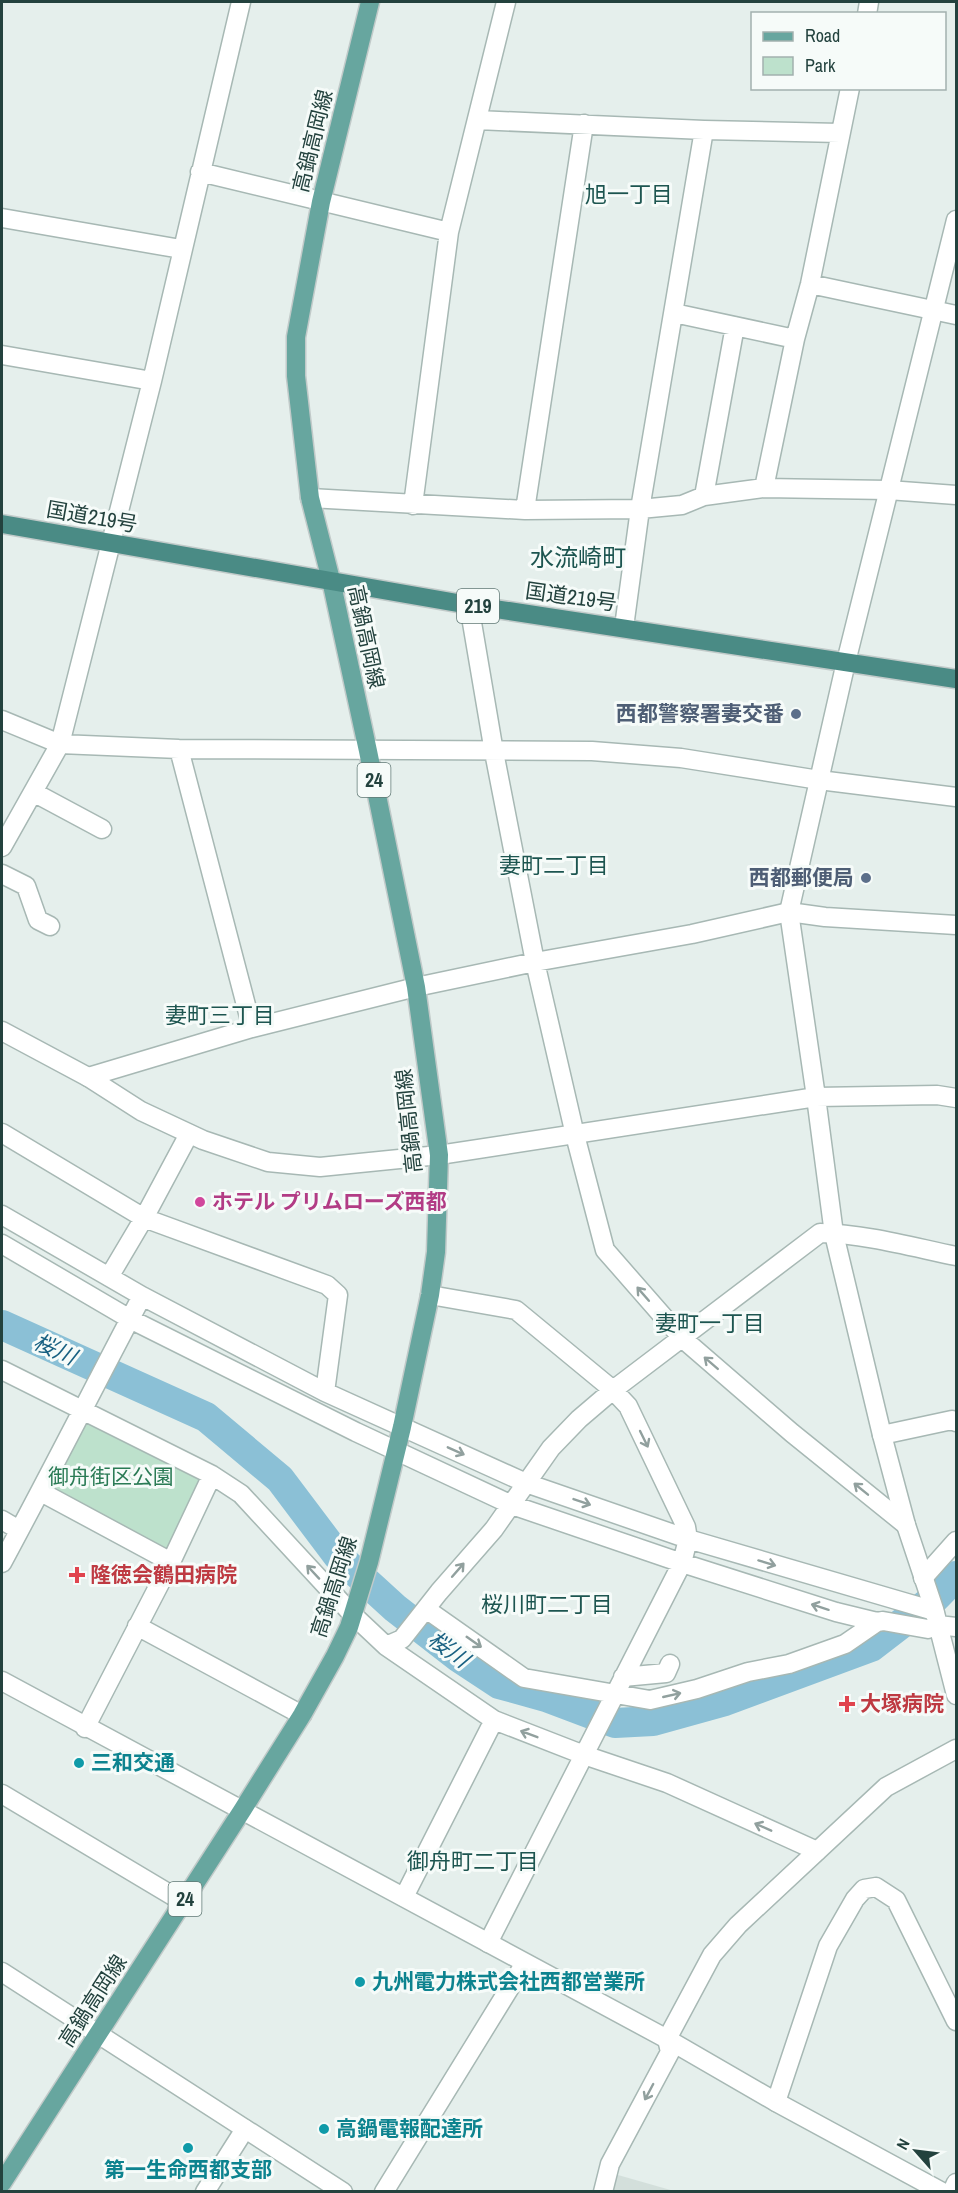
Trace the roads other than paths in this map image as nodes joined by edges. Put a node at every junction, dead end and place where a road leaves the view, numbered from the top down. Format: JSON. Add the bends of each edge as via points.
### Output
{"nodes":[{"id":1,"x":241,"y":2,"type":"edge"},
{"id":2,"x":370,"y":2,"type":"edge"},
{"id":3,"x":506,"y":2,"type":"edge"},
{"id":4,"x":850,"y":90,"type":"edge"},
{"id":5,"x":477,"y":120,"type":"junction"},
{"id":6,"x":584,"y":124,"type":"junction"},
{"id":7,"x":704,"y":130,"type":"junction"},
{"id":8,"x":840,"y":133,"type":"junction"},
{"id":9,"x":200,"y":172,"type":"junction"},
{"id":10,"x":321,"y":202,"type":"junction"},
{"id":11,"x":2,"y":218,"type":"edge"},
{"id":12,"x":957,"y":220,"type":"edge"},
{"id":13,"x":449,"y":232,"type":"junction"},
{"id":14,"x":181,"y":249,"type":"junction"},
{"id":15,"x":810,"y":284,"type":"junction"},
{"id":16,"x":933,"y":310,"type":"junction"},
{"id":17,"x":674,"y":313,"type":"junction"},
{"id":18,"x":957,"y":315,"type":"edge"},
{"id":19,"x":735,"y":326,"type":"junction"},
{"id":20,"x":795,"y":339,"type":"junction"},
{"id":21,"x":2,"y":355,"type":"edge"},
{"id":22,"x":152,"y":381,"type":"junction"},
{"id":23,"x":764,"y":488,"type":"junction"},
{"id":24,"x":888,"y":490,"type":"junction"},
{"id":25,"x":957,"y":495,"type":"edge"},
{"id":26,"x":704,"y":496,"type":"junction"},
{"id":27,"x":310,"y":498,"type":"junction"},
{"id":28,"x":413,"y":505,"type":"junction"},
{"id":29,"x":640,"y":508,"type":"junction"},
{"id":30,"x":525,"y":510,"type":"junction"},
{"id":31,"x":2,"y":524,"type":"edge"},
{"id":32,"x":111,"y":543,"type":"junction"},
{"id":33,"x":331,"y":580,"type":"junction"},
{"id":34,"x":469,"y":605,"type":"junction"},
{"id":35,"x":624,"y":627,"type":"junction"},
{"id":36,"x":846,"y":662,"type":"junction"},
{"id":37,"x":957,"y":679,"type":"edge"},
{"id":38,"x":2,"y":720,"type":"edge"},
{"id":39,"x":60,"y":744,"type":"junction"},
{"id":40,"x":179,"y":749,"type":"junction"},
{"id":41,"x":368,"y":751,"type":"junction"},
{"id":42,"x":494,"y":752,"type":"junction"},
{"id":43,"x":819,"y":780,"type":"junction"},
{"id":44,"x":33,"y":792,"type":"junction"},
{"id":45,"x":957,"y":797,"type":"edge"},
{"id":46,"x":102,"y":829,"type":"dead end"},
{"id":47,"x":2,"y":847,"type":"edge"},
{"id":48,"x":2,"y":874,"type":"edge"},
{"id":49,"x":789,"y":912,"type":"junction"},
{"id":50,"x":957,"y":925,"type":"edge"},
{"id":51,"x":50,"y":926,"type":"dead end"},
{"id":52,"x":535,"y":962,"type":"junction"},
{"id":53,"x":416,"y":987,"type":"junction"},
{"id":54,"x":252,"y":1028,"type":"junction"},
{"id":55,"x":2,"y":1031,"type":"edge"},
{"id":56,"x":88,"y":1077,"type":"junction"},
{"id":57,"x":816,"y":1098,"type":"junction"},
{"id":58,"x":957,"y":1098,"type":"edge"},
{"id":59,"x":2,"y":1133,"type":"edge"},
{"id":60,"x":189,"y":1134,"type":"junction"},
{"id":61,"x":575,"y":1135,"type":"junction"},
{"id":62,"x":438,"y":1155,"type":"junction"},
{"id":63,"x":2,"y":1215,"type":"edge"},
{"id":64,"x":144,"y":1218,"type":"junction"},
{"id":65,"x":834,"y":1234,"type":"junction"},
{"id":66,"x":2,"y":1244,"type":"edge"},
{"id":67,"x":957,"y":1256,"type":"edge"},
{"id":68,"x":109,"y":1277,"type":"junction"},
{"id":69,"x":430,"y":1295,"type":"junction"},
{"id":70,"x":142,"y":1296,"type":"junction"},
{"id":71,"x":130,"y":1319,"type":"junction"},
{"id":72,"x":682,"y":1338,"type":"junction"},
{"id":73,"x":2,"y":1370,"type":"edge"},
{"id":74,"x":613,"y":1390,"type":"junction"},
{"id":75,"x":325,"y":1392,"type":"junction"},
{"id":76,"x":82,"y":1408,"type":"junction"},
{"id":77,"x":957,"y":1422,"type":"edge"},
{"id":78,"x":402,"y":1427,"type":"junction"},
{"id":79,"x":882,"y":1435,"type":"junction"},
{"id":80,"x":396,"y":1451,"type":"junction"},
{"id":81,"x":212,"y":1475,"type":"junction"},
{"id":82,"x":526,"y":1483,"type":"junction"},
{"id":83,"x":41,"y":1492,"type":"junction"},
{"id":84,"x":512,"y":1505,"type":"junction"},
{"id":85,"x":2,"y":1520,"type":"edge"},
{"id":86,"x":906,"y":1525,"type":"junction"},
{"id":87,"x":20,"y":1530,"type":"junction"},
{"id":88,"x":688,"y":1539,"type":"junction"},
{"id":89,"x":957,"y":1541,"type":"edge"},
{"id":90,"x":171,"y":1562,"type":"junction"},
{"id":91,"x":2,"y":1563,"type":"edge"},
{"id":92,"x":682,"y":1563,"type":"junction"},
{"id":93,"x":924,"y":1581,"type":"junction"},
{"id":94,"x":354,"y":1611,"type":"junction"},
{"id":95,"x":424,"y":1612,"type":"junction"},
{"id":96,"x":933,"y":1617,"type":"junction"},
{"id":97,"x":880,"y":1622,"type":"junction"},
{"id":98,"x":137,"y":1626,"type":"junction"},
{"id":99,"x":957,"y":1627,"type":"edge"},
{"id":100,"x":394,"y":1642,"type":"junction"},
{"id":101,"x":670,"y":1664,"type":"dead end"},
{"id":102,"x":623,"y":1677,"type":"junction"},
{"id":103,"x":2,"y":1681,"type":"edge"},
{"id":104,"x":957,"y":1695,"type":"edge"},
{"id":105,"x":613,"y":1697,"type":"junction"},
{"id":106,"x":302,"y":1715,"type":"junction"},
{"id":107,"x":494,"y":1720,"type":"junction"},
{"id":108,"x":85,"y":1728,"type":"junction"},
{"id":109,"x":957,"y":1749,"type":"edge"},
{"id":110,"x":585,"y":1752,"type":"junction"},
{"id":111,"x":2,"y":1794,"type":"edge"},
{"id":112,"x":243,"y":1809,"type":"junction"},
{"id":113,"x":817,"y":1851,"type":"junction"},
{"id":114,"x":404,"y":1897,"type":"junction"},
{"id":115,"x":183,"y":1902,"type":"junction"},
{"id":116,"x":488,"y":1943,"type":"junction"},
{"id":117,"x":525,"y":1963,"type":"junction"},
{"id":118,"x":2,"y":1972,"type":"edge"},
{"id":119,"x":957,"y":2021,"type":"edge"},
{"id":120,"x":99,"y":2034,"type":"junction"},
{"id":121,"x":667,"y":2039,"type":"junction"},
{"id":122,"x":776,"y":2102,"type":"junction"},
{"id":123,"x":245,"y":2129,"type":"junction"},
{"id":124,"x":2,"y":2183,"type":"edge"},
{"id":125,"x":957,"y":2183,"type":"edge"},
{"id":126,"x":205,"y":2192,"type":"edge"},
{"id":127,"x":343,"y":2192,"type":"edge"},
{"id":128,"x":384,"y":2192,"type":"edge"},
{"id":129,"x":603,"y":2192,"type":"edge"},
{"id":130,"x":942,"y":2192,"type":"edge"},
{"id":131,"x":952,"y":2192,"type":"edge"}],
"edges":[{"from":1,"to":9,"type":"street"},
{"from":2,"to":10,"type":"main road","name":"高鍋高岡線","number":"24"},
{"from":3,"to":5,"type":"street"},
{"from":4,"to":8,"type":"street"},
{"from":5,"to":6,"type":"street"},
{"from":5,"to":13,"type":"street"},
{"from":6,"to":7,"type":"street"},
{"from":6,"to":30,"type":"street"},
{"from":7,"to":8,"type":"street"},
{"from":7,"to":17,"type":"street"},
{"from":8,"to":15,"type":"street"},
{"from":9,"to":10,"type":"street"},
{"from":9,"to":14,"type":"street"},
{"from":10,"to":13,"type":"street"},
{"from":10,"to":27,"type":"main road","name":"高鍋高岡線","number":"24","via":[[296,337],[296,376]]},
{"from":11,"to":14,"type":"street"},
{"from":12,"to":16,"type":"street"},
{"from":13,"to":28,"type":"street"},
{"from":14,"to":22,"type":"street"},
{"from":15,"to":16,"type":"street"},
{"from":15,"to":20,"type":"street"},
{"from":16,"to":18,"type":"street"},
{"from":16,"to":24,"type":"street"},
{"from":17,"to":19,"type":"street"},
{"from":17,"to":29,"type":"street"},
{"from":19,"to":20,"type":"street"},
{"from":19,"to":26,"type":"street"},
{"from":20,"to":23,"type":"street"},
{"from":21,"to":22,"type":"street"},
{"from":22,"to":32,"type":"street"},
{"from":23,"to":24,"type":"street"},
{"from":23,"to":26,"type":"street"},
{"from":24,"to":25,"type":"street"},
{"from":24,"to":36,"type":"street"},
{"from":26,"to":29,"type":"street","via":[[682,505]]},
{"from":27,"to":28,"type":"street"},
{"from":27,"to":33,"type":"main road","name":"高鍋高岡線","number":"24"},
{"from":28,"to":30,"type":"street"},
{"from":29,"to":30,"type":"street"},
{"from":29,"to":35,"type":"street"},
{"from":31,"to":32,"type":"highway","name":"国道219号","number":"219"},
{"from":32,"to":33,"type":"highway","name":"国道219号","number":"219"},
{"from":32,"to":39,"type":"street"},
{"from":33,"to":34,"type":"highway","name":"国道219号","number":"219"},
{"from":33,"to":41,"type":"main road","name":"高鍋高岡線","number":"24"},
{"from":34,"to":35,"type":"highway","name":"国道219号","number":"219"},
{"from":34,"to":42,"type":"street"},
{"from":35,"to":36,"type":"highway","name":"国道219号","number":"219"},
{"from":36,"to":37,"type":"highway","name":"国道219号","number":"219"},
{"from":36,"to":43,"type":"street"},
{"from":38,"to":39,"type":"street"},
{"from":39,"to":40,"type":"street"},
{"from":39,"to":44,"type":"street"},
{"from":40,"to":41,"type":"street"},
{"from":40,"to":54,"type":"street"},
{"from":41,"to":42,"type":"street"},
{"from":41,"to":53,"type":"main road","name":"高鍋高岡線","number":"24"},
{"from":42,"to":43,"type":"street","via":[[592,752],[681,758]]},
{"from":42,"to":52,"type":"street"},
{"from":43,"to":45,"type":"street"},
{"from":43,"to":49,"type":"street"},
{"from":44,"to":46,"type":"street"},
{"from":44,"to":47,"type":"street"},
{"from":48,"to":51,"type":"street","via":[[26,886],[38,921]]},
{"from":49,"to":50,"type":"street"},
{"from":49,"to":52,"type":"street"},
{"from":49,"to":57,"type":"street"},
{"from":52,"to":53,"type":"street"},
{"from":52,"to":61,"type":"street"},
{"from":53,"to":54,"type":"street"},
{"from":53,"to":62,"type":"main road","name":"高鍋高岡線","number":"24"},
{"from":54,"to":56,"type":"street"},
{"from":55,"to":56,"type":"street"},
{"from":56,"to":60,"type":"street","via":[[141,1111]]},
{"from":57,"to":58,"type":"street"},
{"from":57,"to":61,"type":"street"},
{"from":57,"to":65,"type":"street"},
{"from":59,"to":64,"type":"street"},
{"from":60,"to":62,"type":"street","via":[[268,1162],[320,1167]]},
{"from":60,"to":64,"type":"street"},
{"from":61,"to":62,"type":"street"},
{"from":72,"to":61,"type":"street","one_way":true,"via":[[606,1250]]},
{"from":62,"to":69,"type":"main road","name":"高鍋高岡線","number":"24","via":[[436,1252]]},
{"from":63,"to":68,"type":"street"},
{"from":64,"to":68,"type":"street"},
{"from":64,"to":75,"type":"street","via":[[327,1285],[338,1295]]},
{"from":65,"to":67,"type":"street"},
{"from":65,"to":72,"type":"street","via":[[820,1233]]},
{"from":65,"to":79,"type":"street"},
{"from":66,"to":71,"type":"street"},
{"from":68,"to":70,"type":"street"},
{"from":69,"to":74,"type":"street","via":[[516,1310]]},
{"from":69,"to":78,"type":"main road","name":"高鍋高岡線","number":"24"},
{"from":70,"to":71,"type":"street"},
{"from":70,"to":75,"type":"street"},
{"from":71,"to":76,"type":"street"},
{"from":71,"to":80,"type":"street"},
{"from":72,"to":74,"type":"street"},
{"from":86,"to":72,"type":"street","one_way":true},
{"from":73,"to":76,"type":"street"},
{"from":74,"to":82,"type":"street","via":[[551,1448]]},
{"from":74,"to":88,"type":"street","one_way":true,"via":[[628,1406],[686,1527]]},
{"from":75,"to":78,"type":"street"},
{"from":76,"to":81,"type":"street"},
{"from":76,"to":83,"type":"street"},
{"from":77,"to":79,"type":"street"},
{"from":78,"to":80,"type":"main road","name":"高鍋高岡線","number":"24"},
{"from":78,"to":82,"type":"street","one_way":true},
{"from":79,"to":86,"type":"street"},
{"from":80,"to":84,"type":"street"},
{"from":80,"to":94,"type":"main road","name":"高鍋高岡線","number":"24"},
{"from":81,"to":90,"type":"street"},
{"from":94,"to":81,"type":"street","one_way":true,"via":[[241,1494]]},
{"from":82,"to":84,"type":"street"},
{"from":82,"to":88,"type":"street","one_way":true},
{"from":83,"to":87,"type":"street"},
{"from":83,"to":90,"type":"street"},
{"from":84,"to":92,"type":"street"},
{"from":95,"to":84,"type":"street","one_way":true},
{"from":85,"to":87,"type":"street"},
{"from":86,"to":93,"type":"street"},
{"from":87,"to":91,"type":"street"},
{"from":88,"to":92,"type":"street"},
{"from":88,"to":96,"type":"street","one_way":true,"via":[[888,1599]]},
{"from":89,"to":93,"type":"street"},
{"from":90,"to":98,"type":"street"},
{"from":97,"to":92,"type":"street","one_way":true},
{"from":92,"to":102,"type":"street"},
{"from":93,"to":96,"type":"street"},
{"from":94,"to":100,"type":"street"},
{"from":94,"to":106,"type":"main road","name":"高鍋高岡線","number":"24","via":[[335,1656]]},
{"from":95,"to":100,"type":"street"},
{"from":95,"to":105,"type":"street","one_way":true,"via":[[524,1678]]},
{"from":96,"to":97,"type":"street"},
{"from":96,"to":99,"type":"street"},
{"from":96,"to":104,"type":"street"},
{"from":105,"to":97,"type":"street","one_way":true,"via":[[650,1700],[789,1664],[845,1644]]},
{"from":98,"to":106,"type":"street"},
{"from":98,"to":108,"type":"street"},
{"from":100,"to":107,"type":"street"},
{"from":101,"to":102,"type":"street","via":[[666,1673]]},
{"from":102,"to":105,"type":"street"},
{"from":103,"to":108,"type":"street"},
{"from":105,"to":110,"type":"street"},
{"from":106,"to":112,"type":"main road","name":"高鍋高岡線","number":"24"},
{"from":110,"to":107,"type":"street","one_way":true},
{"from":107,"to":114,"type":"street"},
{"from":108,"to":112,"type":"street"},
{"from":109,"to":113,"type":"street","via":[[886,1787]]},
{"from":113,"to":110,"type":"street","one_way":true,"via":[[667,1783]]},
{"from":110,"to":116,"type":"street"},
{"from":111,"to":115,"type":"street"},
{"from":112,"to":114,"type":"street"},
{"from":112,"to":115,"type":"main road","name":"高鍋高岡線","number":"24"},
{"from":113,"to":121,"type":"street","via":[[712,1954]]},
{"from":114,"to":116,"type":"street"},
{"from":115,"to":120,"type":"main road","name":"高鍋高岡線","number":"24"},
{"from":116,"to":117,"type":"street"},
{"from":117,"to":121,"type":"street"},
{"from":117,"to":128,"type":"street"},
{"from":118,"to":120,"type":"street"},
{"from":119,"to":122,"type":"street","via":[[896,1900],[876,1887],[864,1889],[828,1946]]},
{"from":120,"to":123,"type":"street"},
{"from":120,"to":124,"type":"main road","name":"高鍋高岡線","number":"24"},
{"from":121,"to":122,"type":"street"},
{"from":121,"to":129,"type":"street","one_way":true,"via":[[670,2052],[610,2164]]},
{"from":122,"to":130,"type":"street"},
{"from":123,"to":126,"type":"street"},
{"from":123,"to":127,"type":"street"},
{"from":125,"to":131,"type":"street"}]}
